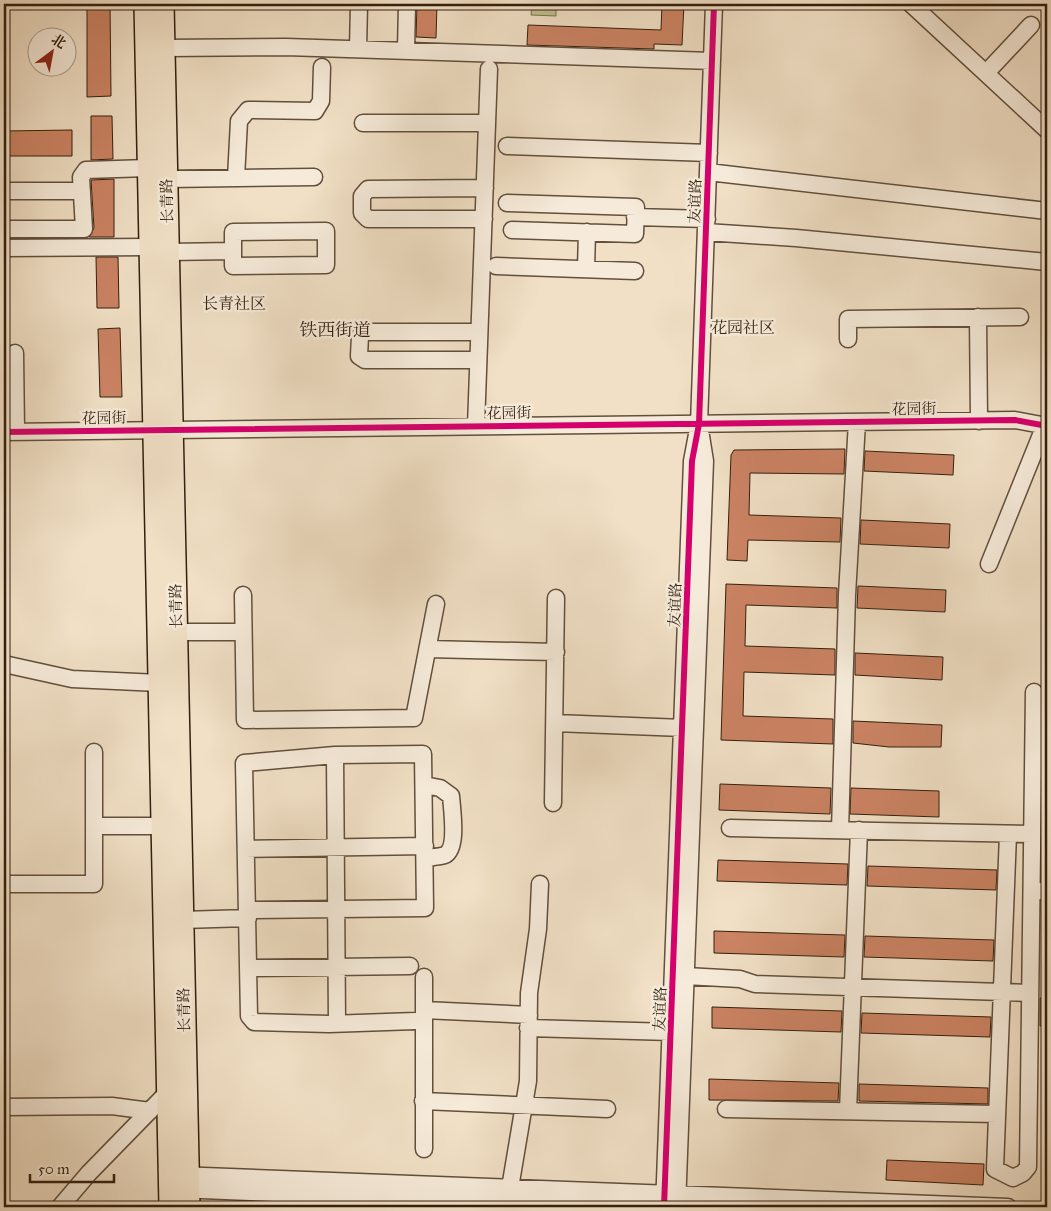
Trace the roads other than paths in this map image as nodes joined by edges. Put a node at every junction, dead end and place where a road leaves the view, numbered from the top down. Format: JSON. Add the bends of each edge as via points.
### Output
{"nodes":[{"id":1,"x":145,"y":4,"type":"edge"},
{"id":2,"x":163,"y":4,"type":"edge"},
{"id":3,"x":359,"y":4,"type":"edge"},
{"id":4,"x":406,"y":4,"type":"edge"},
{"id":5,"x":714,"y":4,"type":"edge"},
{"id":6,"x":911,"y":4,"type":"edge"},
{"id":7,"x":1031,"y":25,"type":"dead end"},
{"id":8,"x":164,"y":48,"type":"junction"},
{"id":9,"x":358,"y":49,"type":"junction"},
{"id":10,"x":406,"y":50,"type":"junction"},
{"id":11,"x":712,"y":61,"type":"junction"},
{"id":12,"x":322,"y":67,"type":"dead end"},
{"id":13,"x":489,"y":70,"type":"dead end"},
{"id":14,"x":986,"y":73,"type":"junction"},
{"id":15,"x":363,"y":123,"type":"dead end"},
{"id":16,"x":487,"y":123,"type":"junction"},
{"id":17,"x":1047,"y":130,"type":"edge"},
{"id":18,"x":507,"y":146,"type":"dead end"},
{"id":19,"x":709,"y":153,"type":"junction"},
{"id":20,"x":148,"y":168,"type":"junction"},
{"id":21,"x":708,"y":172,"type":"junction"},
{"id":22,"x":314,"y":177,"type":"dead end"},
{"id":23,"x":236,"y":178,"type":"junction"},
{"id":24,"x":167,"y":180,"type":"junction"},
{"id":25,"x":485,"y":188,"type":"junction"},
{"id":26,"x":4,"y":191,"type":"edge"},
{"id":27,"x":82,"y":191,"type":"junction"},
{"id":28,"x":507,"y":203,"type":"dead end"},
{"id":29,"x":1047,"y":211,"type":"edge"},
{"id":30,"x":636,"y":217,"type":"junction"},
{"id":31,"x":484,"y":218,"type":"junction"},
{"id":32,"x":706,"y":226,"type":"junction"},
{"id":33,"x":4,"y":229,"type":"edge"},
{"id":34,"x":512,"y":230,"type":"dead end"},
{"id":35,"x":587,"y":232,"type":"junction"},
{"id":36,"x":4,"y":248,"type":"edge"},
{"id":37,"x":159,"y":250,"type":"junction"},
{"id":38,"x":233,"y":251,"type":"junction"},
{"id":39,"x":1047,"y":262,"type":"edge"},
{"id":40,"x":496,"y":266,"type":"dead end"},
{"id":41,"x":586,"y":269,"type":"junction"},
{"id":42,"x":635,"y":271,"type":"dead end"},
{"id":43,"x":1020,"y":316,"type":"dead end"},
{"id":44,"x":978,"y":317,"type":"junction"},
{"id":45,"x":479,"y":332,"type":"junction"},
{"id":46,"x":848,"y":339,"type":"dead end"},
{"id":47,"x":15,"y":353,"type":"dead end"},
{"id":48,"x":478,"y":360,"type":"junction"},
{"id":49,"x":979,"y":421,"type":"junction"},
{"id":50,"x":857,"y":422,"type":"junction"},
{"id":51,"x":700,"y":424,"type":"junction"},
{"id":52,"x":1046,"y":425,"type":"edge"},
{"id":53,"x":476,"y":426,"type":"junction"},
{"id":54,"x":163,"y":430,"type":"junction"},
{"id":55,"x":10,"y":432,"type":"edge"},
{"id":56,"x":989,"y":564,"type":"dead end"},
{"id":57,"x":243,"y":595,"type":"dead end"},
{"id":58,"x":556,"y":598,"type":"dead end"},
{"id":59,"x":436,"y":604,"type":"dead end"},
{"id":60,"x":176,"y":632,"type":"junction"},
{"id":61,"x":243,"y":632,"type":"junction"},
{"id":62,"x":428,"y":648,"type":"junction"},
{"id":63,"x":556,"y":652,"type":"junction"},
{"id":64,"x":4,"y":664,"type":"edge"},
{"id":65,"x":159,"y":683,"type":"junction"},
{"id":66,"x":1034,"y":692,"type":"dead end"},
{"id":67,"x":555,"y":723,"type":"junction"},
{"id":68,"x":683,"y":728,"type":"junction"},
{"id":69,"x":94,"y":752,"type":"dead end"},
{"id":70,"x":335,"y":756,"type":"junction"},
{"id":71,"x":424,"y":786,"type":"junction"},
{"id":72,"x":552,"y":803,"type":"dead end"},
{"id":73,"x":1040,"y":803,"type":"edge"},
{"id":74,"x":94,"y":826,"type":"junction"},
{"id":75,"x":162,"y":826,"type":"junction"},
{"id":76,"x":730,"y":828,"type":"dead end"},
{"id":77,"x":840,"y":830,"type":"junction"},
{"id":78,"x":859,"y":830,"type":"junction"},
{"id":79,"x":1008,"y":834,"type":"junction"},
{"id":80,"x":1032,"y":834,"type":"junction"},
{"id":81,"x":336,"y":847,"type":"junction"},
{"id":82,"x":246,"y":849,"type":"junction"},
{"id":83,"x":425,"y":852,"type":"junction"},
{"id":84,"x":4,"y":884,"type":"edge"},
{"id":85,"x":540,"y":884,"type":"dead end"},
{"id":86,"x":1039,"y":891,"type":"edge"},
{"id":87,"x":336,"y":909,"type":"junction"},
{"id":88,"x":248,"y":914,"type":"junction"},
{"id":89,"x":182,"y":920,"type":"junction"},
{"id":90,"x":410,"y":966,"type":"dead end"},
{"id":91,"x":336,"y":967,"type":"junction"},
{"id":92,"x":248,"y":968,"type":"junction"},
{"id":93,"x":686,"y":976,"type":"junction"},
{"id":94,"x":424,"y":977,"type":"dead end"},
{"id":95,"x":853,"y":987,"type":"junction"},
{"id":96,"x":1002,"y":992,"type":"junction"},
{"id":97,"x":1030,"y":993,"type":"junction"},
{"id":98,"x":419,"y":1015,"type":"junction"},
{"id":99,"x":528,"y":1022,"type":"junction"},
{"id":100,"x":337,"y":1023,"type":"junction"},
{"id":101,"x":672,"y":1032,"type":"junction"},
{"id":102,"x":168,"y":1092,"type":"junction"},
{"id":103,"x":424,"y":1101,"type":"junction"},
{"id":104,"x":524,"y":1105,"type":"junction"},
{"id":105,"x":4,"y":1107,"type":"edge"},
{"id":106,"x":607,"y":1109,"type":"dead end"},
{"id":107,"x":726,"y":1109,"type":"dead end"},
{"id":108,"x":150,"y":1110,"type":"junction"},
{"id":109,"x":848,"y":1111,"type":"junction"},
{"id":110,"x":997,"y":1114,"type":"junction"},
{"id":111,"x":424,"y":1149,"type":"dead end"},
{"id":112,"x":510,"y":1188,"type":"junction"},
{"id":113,"x":179,"y":1190,"type":"edge"},
{"id":114,"x":671,"y":1201,"type":"edge"},
{"id":115,"x":60,"y":1207,"type":"edge"},
{"id":116,"x":621,"y":1207,"type":"edge"},
{"id":117,"x":1008,"y":1207,"type":"edge"}],
"edges":[{"from":1,"to":20,"type":"main road","name":"长青路"},
{"from":2,"to":8,"type":"main road","name":"长青路"},
{"from":3,"to":9,"type":"street"},
{"from":4,"to":10,"type":"street"},
{"from":5,"to":11,"type":"street","name":"友谊路"},
{"from":6,"to":14,"type":"street"},
{"from":7,"to":14,"type":"street"},
{"from":8,"to":9,"type":"street"},
{"from":8,"to":24,"type":"main road","name":"长青路"},
{"from":9,"to":10,"type":"street"},
{"from":10,"to":11,"type":"street"},
{"from":11,"to":19,"type":"street","name":"友谊路"},
{"from":12,"to":23,"type":"street","via":[[322,101],[315,111],[248,110],[243,114],[239,121]]},
{"from":13,"to":16,"type":"street"},
{"from":14,"to":17,"type":"street"},
{"from":15,"to":16,"type":"street"},
{"from":16,"to":25,"type":"street"},
{"from":18,"to":19,"type":"street"},
{"from":19,"to":21,"type":"street","name":"友谊路"},
{"from":20,"to":27,"type":"street","via":[[86,170],[81,177]]},
{"from":20,"to":37,"type":"main road","name":"长青路"},
{"from":21,"to":29,"type":"street"},
{"from":21,"to":32,"type":"street","name":"友谊路"},
{"from":22,"to":23,"type":"street"},
{"from":23,"to":24,"type":"street"},
{"from":24,"to":37,"type":"main road","name":"长青路"},
{"from":25,"to":31,"type":"street"},
{"from":25,"to":31,"type":"street","via":[[368,189],[362,196],[362,213],[368,219]]},
{"from":26,"to":27,"type":"street"},
{"from":27,"to":33,"type":"street","via":[[84,229]]},
{"from":28,"to":30,"type":"street","via":[[636,207]]},
{"from":30,"to":32,"type":"street"},
{"from":30,"to":35,"type":"street","via":[[635,234]]},
{"from":31,"to":45,"type":"street"},
{"from":32,"to":39,"type":"street"},
{"from":32,"to":51,"type":"street","name":"友谊路"},
{"from":34,"to":35,"type":"street"},
{"from":35,"to":41,"type":"street"},
{"from":36,"to":37,"type":"street"},
{"from":37,"to":38,"type":"street"},
{"from":37,"to":54,"type":"main road","name":"长青路"},
{"from":38,"to":38,"type":"street","via":[[233,266],[326,265],[326,231],[233,232]]},
{"from":40,"to":41,"type":"street"},
{"from":41,"to":42,"type":"street"},
{"from":43,"to":44,"type":"street"},
{"from":44,"to":46,"type":"street","via":[[848,319]]},
{"from":44,"to":49,"type":"street"},
{"from":45,"to":48,"type":"street"},
{"from":45,"to":48,"type":"street","via":[[364,332],[360,336],[359,356],[364,360]]},
{"from":47,"to":55,"type":"street"},
{"from":48,"to":53,"type":"street"},
{"from":49,"to":50,"type":"street","name":"花园街"},
{"from":49,"to":52,"type":"street","name":"花园街","via":[[1015,420]]},
{"from":50,"to":51,"type":"street","name":"花园街"},
{"from":50,"to":77,"type":"street","via":[[847,595]]},
{"from":51,"to":53,"type":"street","name":"花园街"},
{"from":51,"to":68,"type":"street","name":"友谊路","via":[[692,461]]},
{"from":51,"to":93,"type":"street","name":"友谊路","via":[[705,461]]},
{"from":52,"to":56,"type":"street"},
{"from":53,"to":54,"type":"street","name":"花园街"},
{"from":54,"to":55,"type":"street","name":"花园街"},
{"from":54,"to":60,"type":"main road","name":"长青路"},
{"from":54,"to":65,"type":"main road","name":"长青路"},
{"from":57,"to":61,"type":"street"},
{"from":58,"to":63,"type":"street"},
{"from":59,"to":62,"type":"street"},
{"from":60,"to":61,"type":"street"},
{"from":60,"to":89,"type":"main road","name":"长青路"},
{"from":61,"to":62,"type":"street","via":[[245,720],[414,718]]},
{"from":62,"to":63,"type":"street"},
{"from":63,"to":67,"type":"street"},
{"from":64,"to":65,"type":"street","via":[[72,679]]},
{"from":65,"to":75,"type":"main road","name":"长青路"},
{"from":66,"to":73,"type":"street"},
{"from":67,"to":68,"type":"street"},
{"from":67,"to":72,"type":"street"},
{"from":68,"to":101,"type":"street","name":"友谊路"},
{"from":69,"to":74,"type":"street"},
{"from":70,"to":71,"type":"street","via":[[424,754]]},
{"from":70,"to":81,"type":"street"},
{"from":70,"to":82,"type":"street","via":[[244,763]]},
{"from":71,"to":83,"type":"street"},
{"from":71,"to":83,"type":"street","via":[[440,788],[451,796],[453,844],[443,856]]},
{"from":73,"to":80,"type":"street"},
{"from":74,"to":75,"type":"street"},
{"from":74,"to":84,"type":"street","via":[[94,884]]},
{"from":75,"to":102,"type":"main road","name":"长青路"},
{"from":76,"to":77,"type":"street"},
{"from":77,"to":78,"type":"street"},
{"from":78,"to":79,"type":"street"},
{"from":78,"to":95,"type":"street"},
{"from":79,"to":80,"type":"street"},
{"from":79,"to":96,"type":"street"},
{"from":80,"to":86,"type":"street"},
{"from":81,"to":82,"type":"street"},
{"from":81,"to":83,"type":"street"},
{"from":81,"to":87,"type":"street"},
{"from":82,"to":88,"type":"street"},
{"from":83,"to":87,"type":"street","via":[[425,908]]},
{"from":85,"to":99,"type":"street"},
{"from":86,"to":97,"type":"street"},
{"from":87,"to":88,"type":"street"},
{"from":87,"to":91,"type":"street"},
{"from":88,"to":89,"type":"street"},
{"from":88,"to":92,"type":"street"},
{"from":89,"to":113,"type":"main road","name":"长青路"},
{"from":90,"to":91,"type":"street"},
{"from":91,"to":92,"type":"street"},
{"from":91,"to":100,"type":"street"},
{"from":92,"to":100,"type":"street","via":[[249,1016],[254,1022]]},
{"from":93,"to":95,"type":"street","via":[[740,979],[755,984]]},
{"from":93,"to":114,"type":"street","name":"友谊路"},
{"from":94,"to":98,"type":"street"},
{"from":95,"to":96,"type":"street"},
{"from":95,"to":109,"type":"street"},
{"from":96,"to":97,"type":"street"},
{"from":96,"to":110,"type":"street"},
{"from":97,"to":110,"type":"street","via":[[1028,1167],[1023,1174],[1013,1178],[995,1169]]},
{"from":98,"to":99,"type":"street"},
{"from":98,"to":100,"type":"street"},
{"from":98,"to":103,"type":"street"},
{"from":99,"to":101,"type":"street"},
{"from":99,"to":104,"type":"street","via":[[528,1081]]},
{"from":101,"to":114,"type":"street","name":"友谊路"},
{"from":102,"to":108,"type":"street"},
{"from":102,"to":113,"type":"main road","name":"长青路"},
{"from":103,"to":104,"type":"street"},
{"from":103,"to":111,"type":"street"},
{"from":104,"to":106,"type":"street"},
{"from":104,"to":112,"type":"street"},
{"from":105,"to":108,"type":"street","via":[[112,1106]]},
{"from":107,"to":109,"type":"street"},
{"from":108,"to":115,"type":"street"},
{"from":109,"to":110,"type":"street"},
{"from":112,"to":113,"type":"street"},
{"from":112,"to":114,"type":"street"},
{"from":113,"to":116,"type":"street"},
{"from":114,"to":117,"type":"street"}]}
